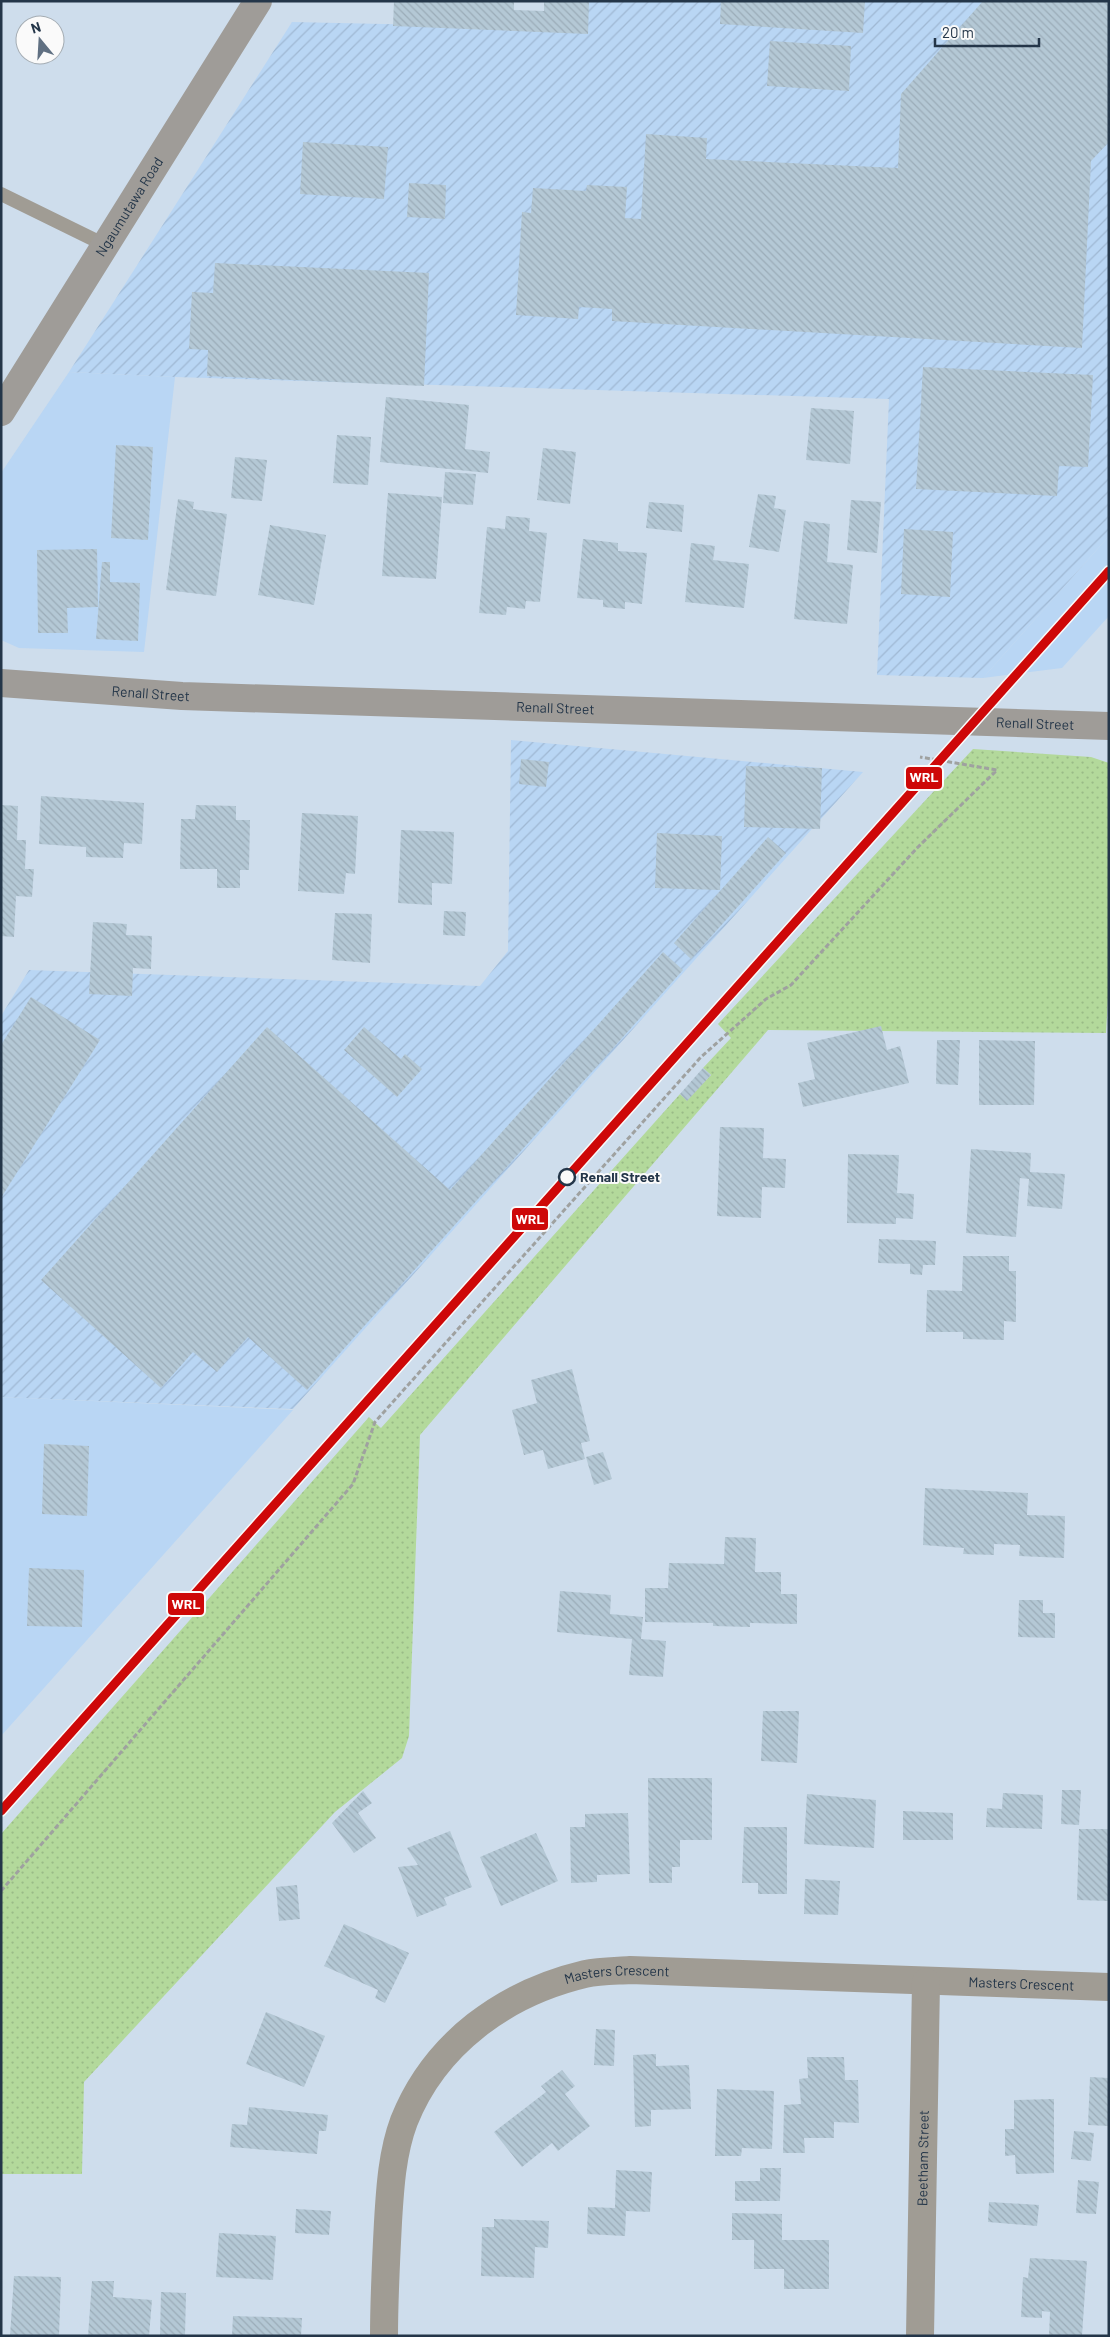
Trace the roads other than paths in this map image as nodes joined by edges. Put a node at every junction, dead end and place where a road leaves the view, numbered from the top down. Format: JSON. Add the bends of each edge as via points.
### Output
{"nodes":[{"id":1,"x":258,"y":1,"type":"edge"},
{"id":2,"x":1,"y":194,"type":"edge"},
{"id":3,"x":105,"y":245,"type":"junction"},
{"id":4,"x":1,"y":412,"type":"edge"},
{"id":5,"x":1,"y":683,"type":"edge"},
{"id":6,"x":1109,"y":726,"type":"edge"},
{"id":7,"x":926,"y":1982,"type":"junction"},
{"id":8,"x":1109,"y":1987,"type":"edge"},
{"id":9,"x":384,"y":2336,"type":"edge"},
{"id":10,"x":920,"y":2336,"type":"edge"}],
"edges":[{"from":1,"to":3,"type":"street","name":"Ngaumutawa Road"},
{"from":2,"to":3,"type":"lane"},
{"from":3,"to":4,"type":"street","name":"Ngaumutawa Road"},
{"from":5,"to":6,"type":"street","name":"Renall Street","via":[[182,696]]},
{"from":7,"to":8,"type":"street","name":"Masters Crescent"},
{"from":7,"to":9,"type":"street","name":"Masters Crescent","via":[[630,1970],[587,1974],[546,1985],[500,2007],[460,2037],[428,2076],[404,2122],[391,2177]]},
{"from":7,"to":10,"type":"street","name":"Beetham Street"}]}
